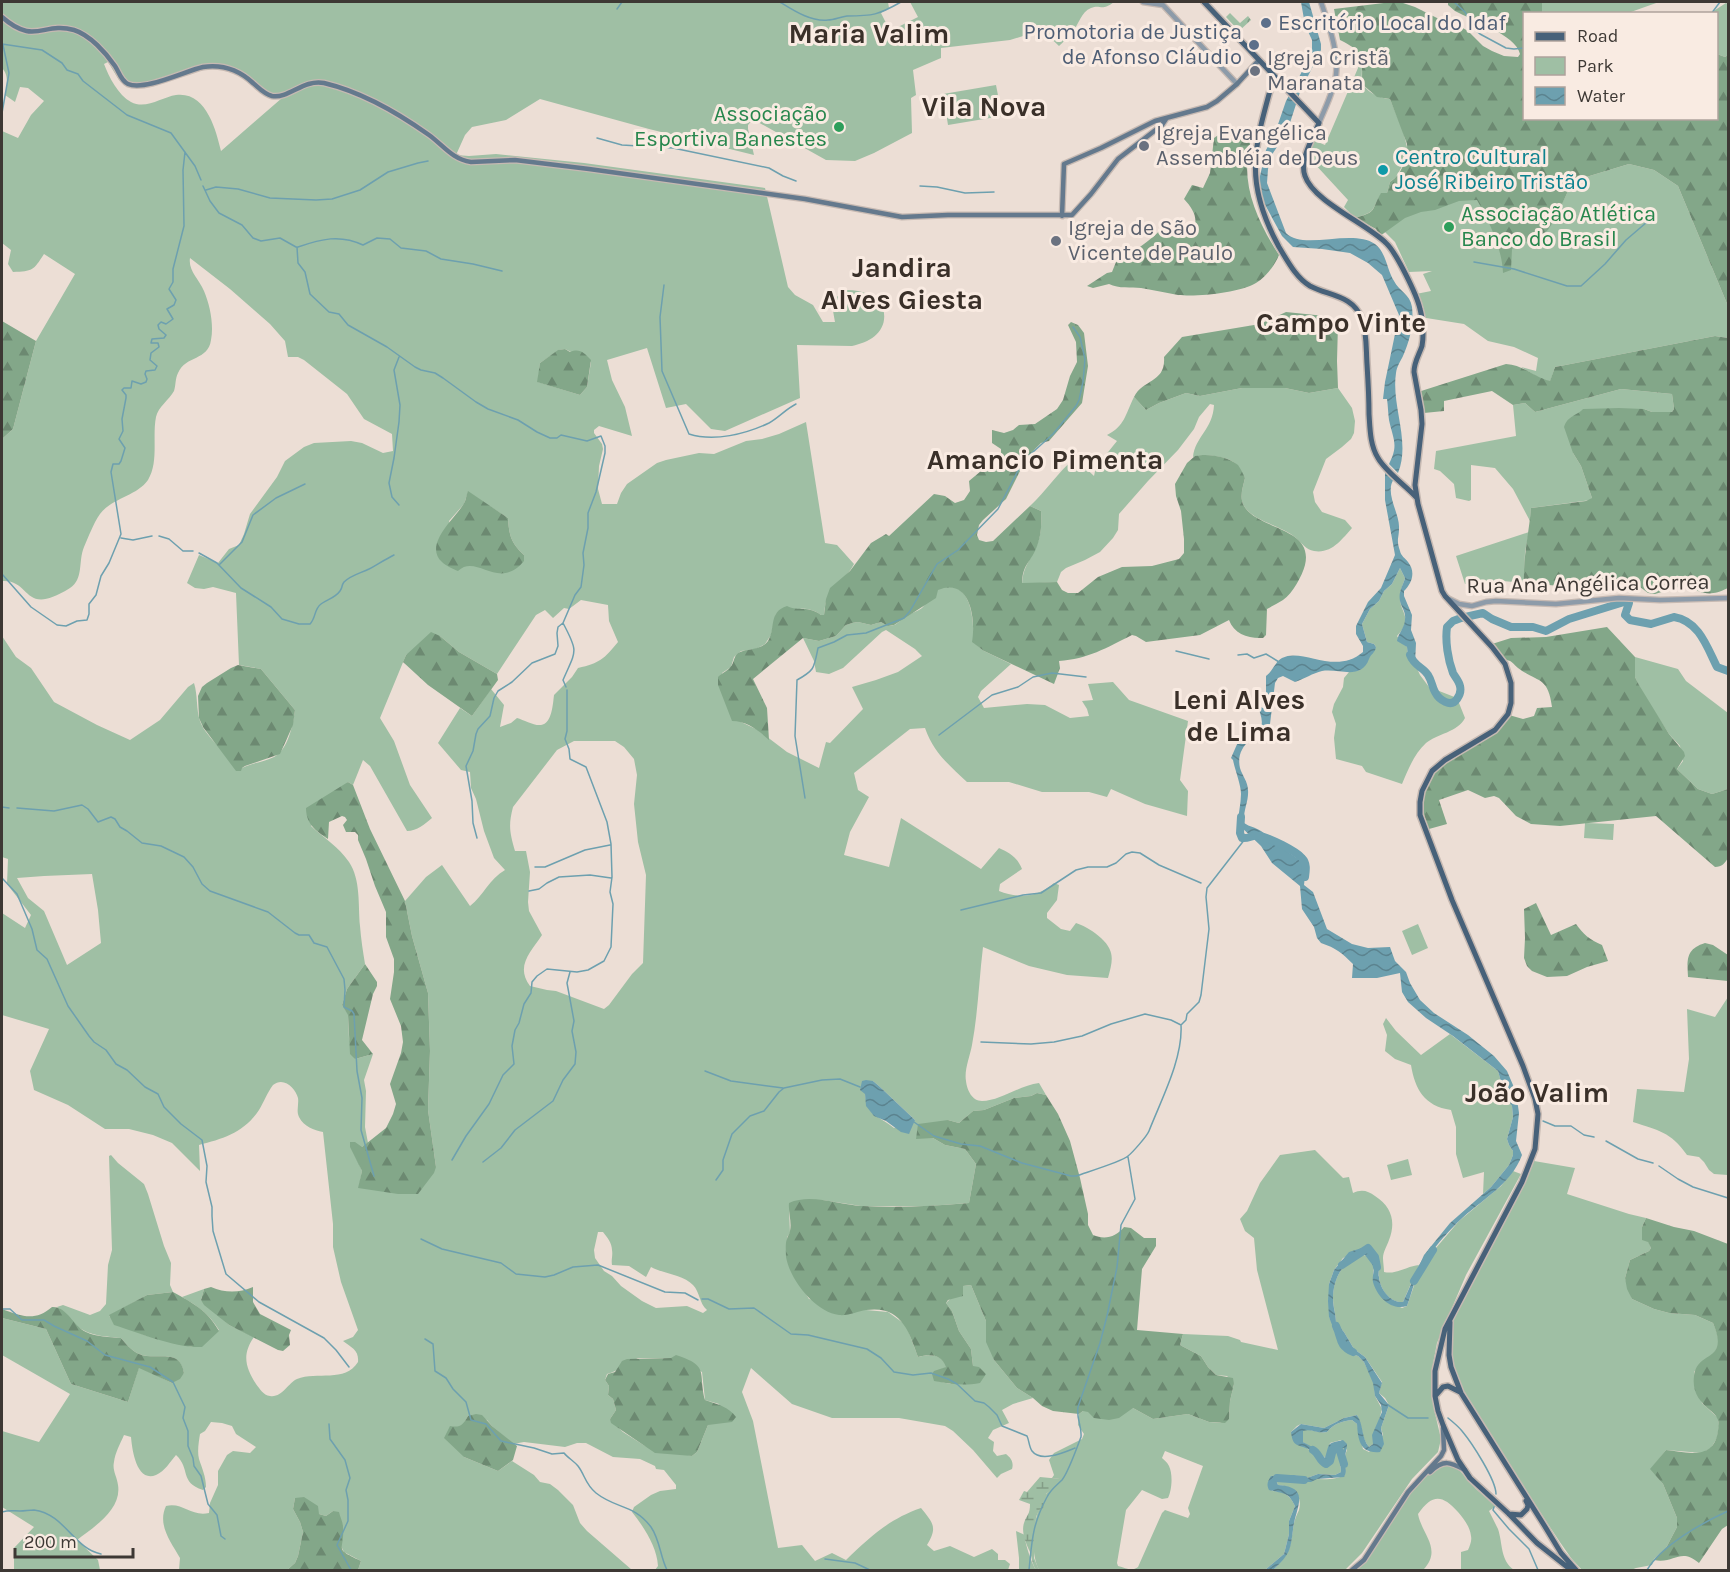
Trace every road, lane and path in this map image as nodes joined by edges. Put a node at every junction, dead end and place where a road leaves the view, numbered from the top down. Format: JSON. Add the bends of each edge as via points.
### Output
{"nodes":[{"id":1,"x":1143,"y":2,"type":"edge"},
{"id":2,"x":1204,"y":2,"type":"edge"},
{"id":3,"x":1321,"y":2,"type":"edge"},
{"id":4,"x":2,"y":17,"type":"edge"},
{"id":5,"x":1259,"y":60,"type":"junction"},
{"id":6,"x":1274,"y":76,"type":"junction"},
{"id":7,"x":1237,"y":84,"type":"junction"},
{"id":8,"x":1166,"y":119,"type":"junction"},
{"id":9,"x":1319,"y":123,"type":"junction"},
{"id":10,"x":1062,"y":216,"type":"junction"},
{"id":11,"x":1415,"y":485,"type":"junction"},
{"id":12,"x":1405,"y":486,"type":"junction"},
{"id":13,"x":1417,"y":498,"type":"junction"},
{"id":14,"x":1728,"y":598,"type":"edge"},
{"id":15,"x":1449,"y":599,"type":"junction"},
{"id":16,"x":1450,"y":1318,"type":"junction"},
{"id":17,"x":1461,"y":1393,"type":"junction"},
{"id":18,"x":1435,"y":1396,"type":"junction"},
{"id":19,"x":1443,"y":1425,"type":"junction"},
{"id":20,"x":1466,"y":1471,"type":"junction"},
{"id":21,"x":1521,"y":1488,"type":"junction"},
{"id":22,"x":1408,"y":1492,"type":"junction"},
{"id":23,"x":1509,"y":1514,"type":"junction"},
{"id":24,"x":1352,"y":1570,"type":"edge"},
{"id":25,"x":1571,"y":1570,"type":"edge"},
{"id":26,"x":1576,"y":1570,"type":"edge"}],
"edges":[{"from":1,"to":7,"type":"street","via":[[1167,8]]},
{"from":2,"to":5,"type":"main road"},
{"from":3,"to":9,"type":"street","via":[[1337,73]]},
{"from":4,"to":10,"type":"main road","via":[[23,31],[78,31],[104,53],[128,84],[142,85],[212,66],[242,74],[270,96],[309,83],[322,83],[361,96],[398,115],[465,161],[532,162],[813,200],[902,217]]},
{"from":5,"to":6,"type":"main road"},
{"from":5,"to":7,"type":"main road"},
{"from":6,"to":9,"type":"main road"},
{"from":6,"to":12,"type":"main road","via":[[1256,148],[1259,201],[1271,231],[1298,275],[1311,286],[1350,302],[1361,316],[1375,452]]},
{"from":7,"to":8,"type":"main road","via":[[1207,108]]},
{"from":8,"to":10,"type":"main road","via":[[1118,159],[1075,213]]},
{"from":8,"to":10,"type":"main road","via":[[1064,164]]},
{"from":9,"to":11,"type":"main road","via":[[1307,152],[1305,178],[1329,202],[1388,244],[1420,308],[1422,339],[1414,372],[1422,424]]},
{"from":11,"to":12,"type":"main road"},
{"from":11,"to":13,"type":"main road"},
{"from":12,"to":13,"type":"main road"},
{"from":13,"to":15,"type":"main road","via":[[1439,584]]},
{"from":14,"to":15,"type":"street","name":"Rua Ana Angélica Correa","via":[[1619,598],[1568,604],[1496,601],[1472,606]]},
{"from":15,"to":16,"type":"main road","via":[[1505,664],[1511,683],[1511,703],[1508,714],[1495,730],[1429,775],[1419,809],[1452,900],[1523,1066],[1538,1114],[1535,1149],[1522,1182]]},
{"from":16,"to":17,"type":"main road","via":[[1449,1355]]},
{"from":16,"to":18,"type":"main road","via":[[1435,1371]]},
{"from":17,"to":18,"type":"main road","via":[[1443,1386]]},
{"from":17,"to":21,"type":"main road"},
{"from":18,"to":19,"type":"main road"},
{"from":19,"to":20,"type":"main road"},
{"from":19,"to":22,"type":"main road","via":[[1441,1456]]},
{"from":20,"to":22,"type":"main road","via":[[1452,1463],[1437,1465]]},
{"from":20,"to":23,"type":"main road"},
{"from":21,"to":23,"type":"main road","via":[[1527,1509],[1521,1515]]},
{"from":21,"to":26,"type":"main road"},
{"from":22,"to":24,"type":"main road","via":[[1364,1560]]},
{"from":23,"to":25,"type":"main road"}]}
